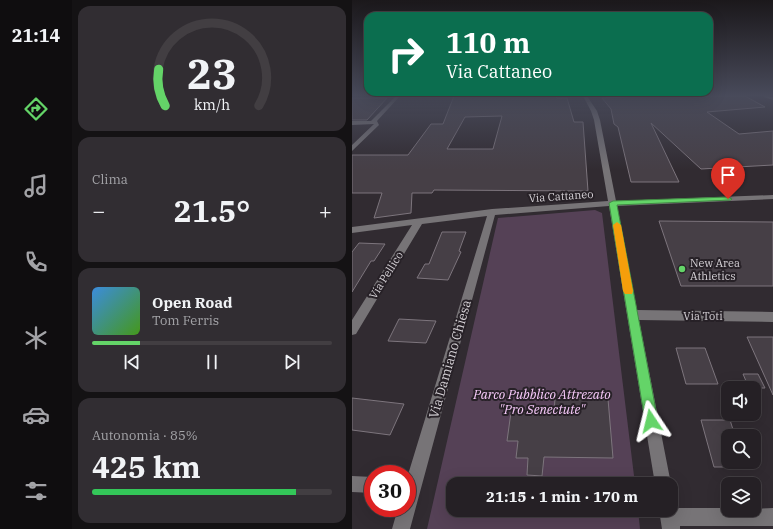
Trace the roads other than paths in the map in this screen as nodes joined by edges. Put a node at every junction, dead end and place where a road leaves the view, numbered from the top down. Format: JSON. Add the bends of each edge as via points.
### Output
{"nodes":[{"id":1,"x":597,"y":121,"type":"edge"},
{"id":2,"x":373,"y":122,"type":"joint"},
{"id":3,"x":352,"y":123,"type":"edge"},
{"id":4,"x":352,"y":149,"type":"edge"},
{"id":5,"x":773,"y":197,"type":"edge"},
{"id":6,"x":613,"y":203,"type":"junction"},
{"id":7,"x":492,"y":212,"type":"junction"},
{"id":8,"x":419,"y":221,"type":"junction"},
{"id":9,"x":352,"y":230,"type":"edge"},
{"id":10,"x":632,"y":315,"type":"junction"},
{"id":11,"x":773,"y":317,"type":"edge"},
{"id":12,"x":352,"y":330,"type":"edge"},
{"id":13,"x":416,"y":466,"type":"edge"},
{"id":14,"x":662,"y":477,"type":"edge"},
{"id":15,"x":352,"y":484,"type":"edge"},
{"id":16,"x":364,"y":485,"type":"edge"},
{"id":17,"x":404,"y":517,"type":"edge"},
{"id":18,"x":773,"y":517,"type":"edge"},
{"id":19,"x":669,"y":519,"type":"edge"},
{"id":20,"x":401,"y":529,"type":"edge"}],
"edges":[{"from":1,"to":6,"type":"street"},
{"from":2,"to":3,"type":"street"},
{"from":2,"to":4,"type":"street","via":[[377,124]]},
{"from":5,"to":6,"type":"street","name":"Via Cattaneo"},
{"from":6,"to":7,"type":"street","name":"Via Cattaneo"},
{"from":6,"to":10,"type":"street"},
{"from":7,"to":8,"type":"street","name":"Via Cattaneo"},
{"from":7,"to":13,"type":"street","name":"Via Damiano Chiesa"},
{"from":8,"to":9,"type":"street","name":"Via Cattaneo"},
{"from":8,"to":12,"type":"street","name":"Via Pellico"},
{"from":10,"to":11,"type":"street","name":"Via Toti"},
{"from":10,"to":14,"type":"street"},
{"from":15,"to":16,"type":"street"},
{"from":17,"to":20,"type":"street","name":"Via Damiano Chiesa"},
{"from":18,"to":19,"type":"street"}]}
